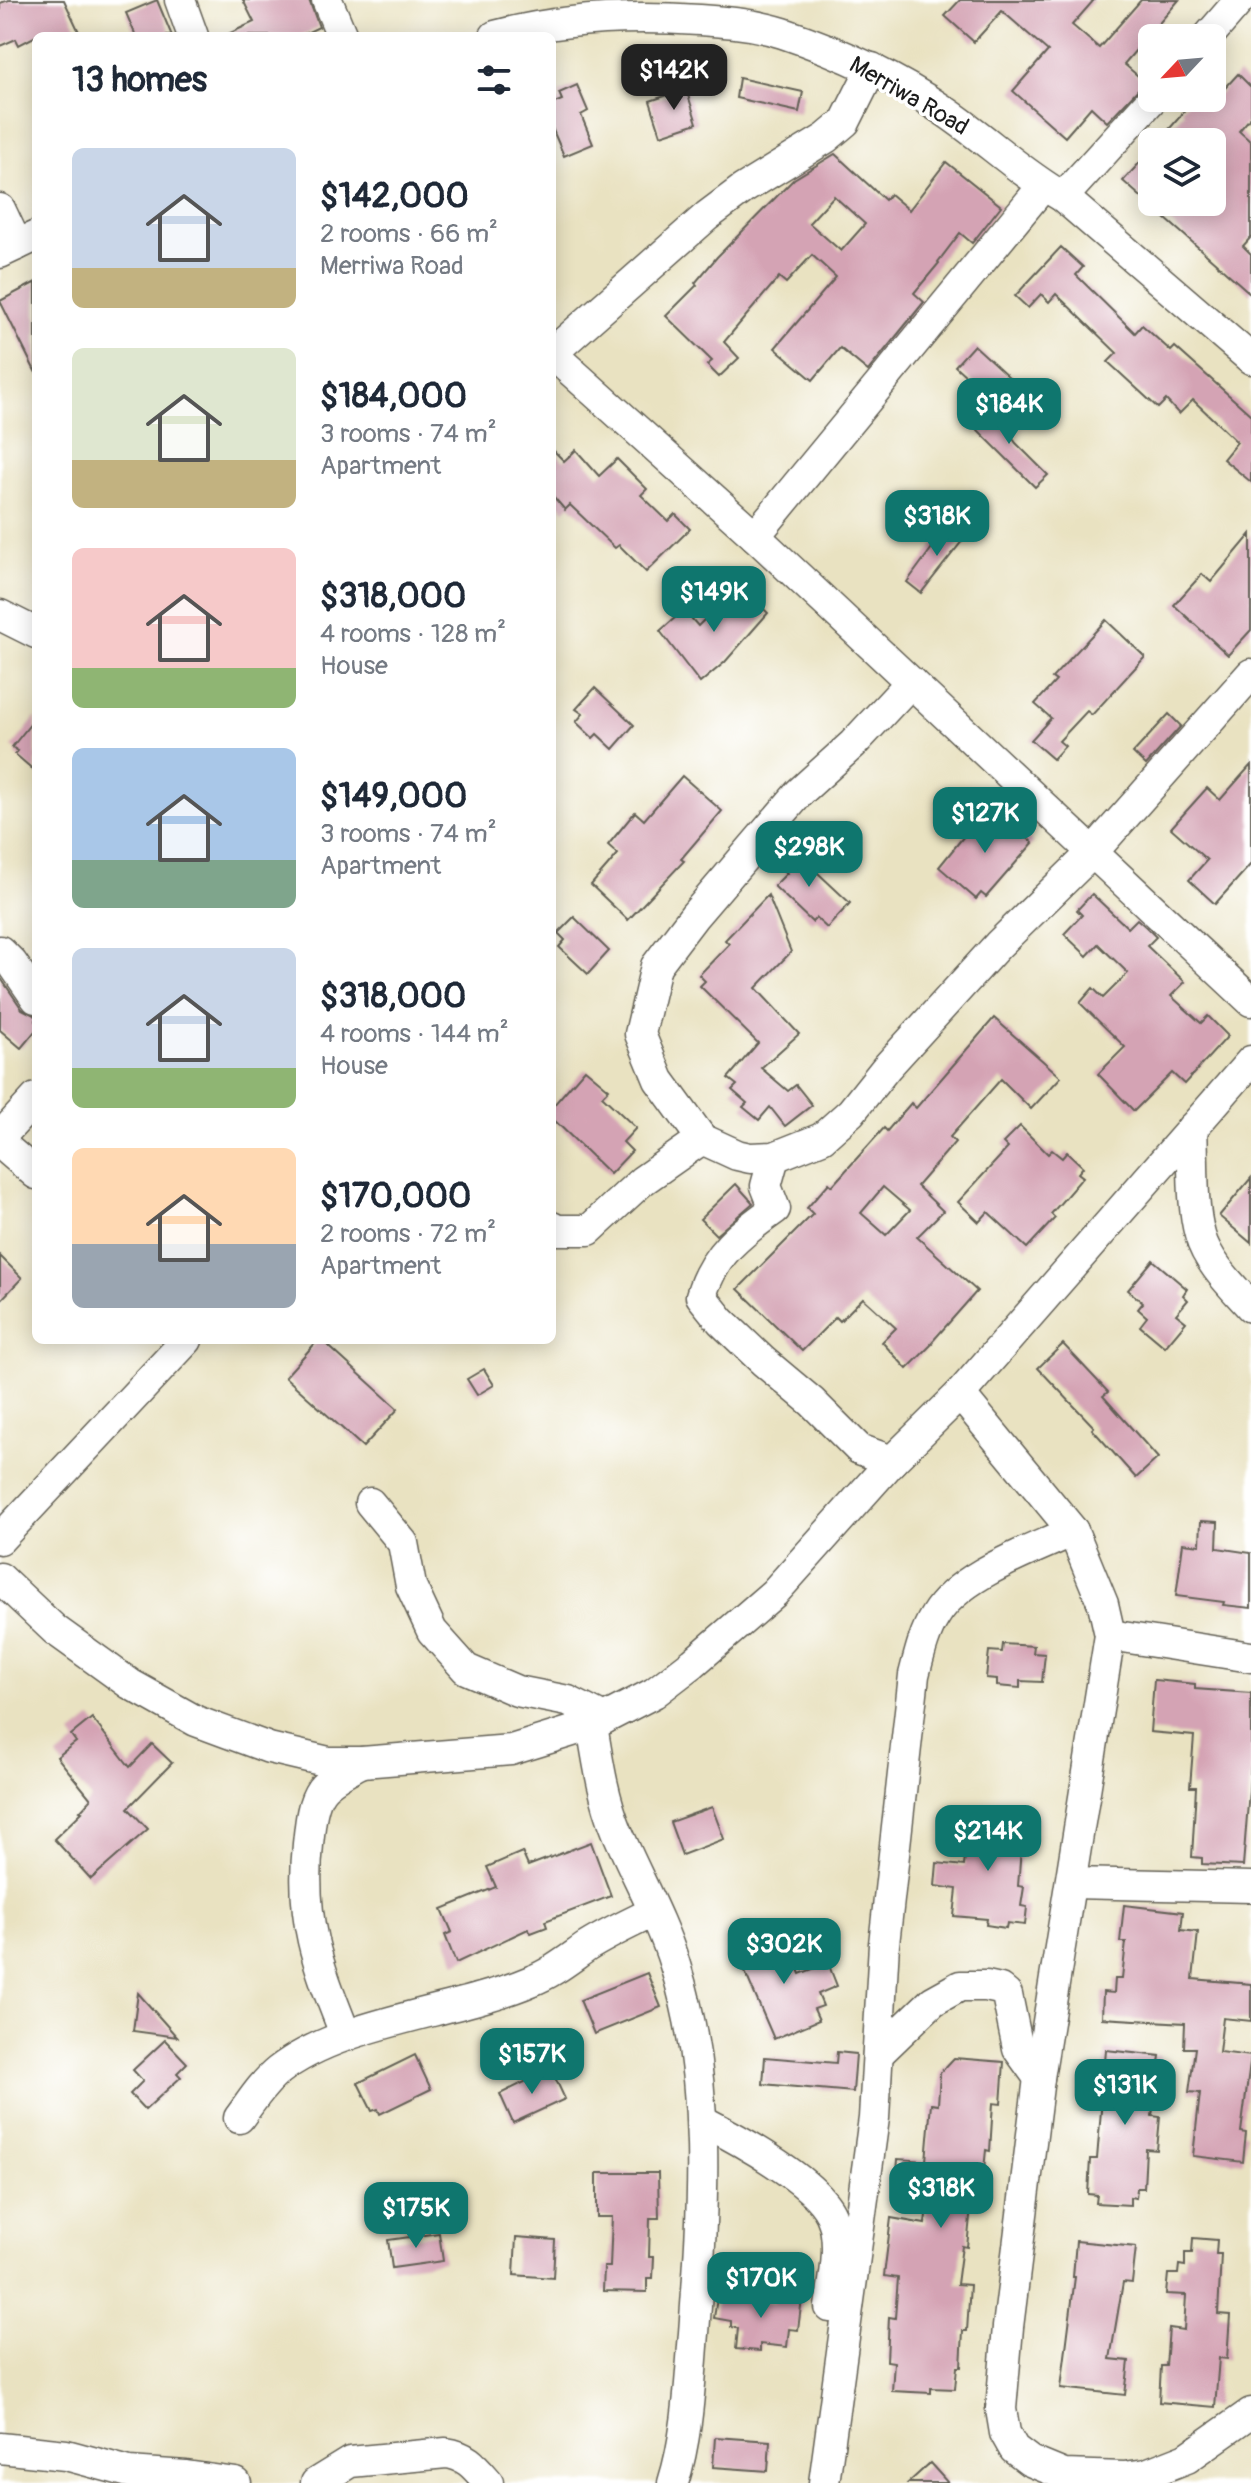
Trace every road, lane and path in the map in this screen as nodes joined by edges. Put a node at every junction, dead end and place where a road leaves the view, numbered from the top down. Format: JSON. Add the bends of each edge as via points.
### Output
{"nodes":[{"id":1,"x":180,"y":0,"type":"edge"},
{"id":2,"x":327,"y":0,"type":"edge"},
{"id":3,"x":1239,"y":6,"type":"edge"},
{"id":4,"x":663,"y":9,"type":"edge"},
{"id":5,"x":1221,"y":24,"type":"edge"},
{"id":6,"x":192,"y":32,"type":"edge"},
{"id":7,"x":340,"y":32,"type":"edge"},
{"id":8,"x":510,"y":32,"type":"edge"},
{"id":9,"x":872,"y":68,"type":"junction"},
{"id":10,"x":1138,"y":112,"type":"edge"},
{"id":11,"x":1053,"y":192,"type":"junction"},
{"id":12,"x":0,"y":209,"type":"edge"},
{"id":13,"x":18,"y":244,"type":"edge"},
{"id":14,"x":556,"y":349,"type":"edge"},
{"id":15,"x":556,"y":357,"type":"edge"},
{"id":16,"x":1251,"y":359,"type":"edge"},
{"id":17,"x":755,"y":536,"type":"junction"},
{"id":18,"x":0,"y":615,"type":"edge"},
{"id":19,"x":32,"y":631,"type":"edge"},
{"id":20,"x":1251,"y":674,"type":"edge"},
{"id":21,"x":911,"y":682,"type":"junction"},
{"id":22,"x":1091,"y":854,"type":"junction"},
{"id":23,"x":0,"y":951,"type":"edge"},
{"id":24,"x":32,"y":992,"type":"edge"},
{"id":25,"x":1251,"y":1001,"type":"edge"},
{"id":26,"x":1251,"y":1061,"type":"edge"},
{"id":27,"x":32,"y":1102,"type":"edge"},
{"id":28,"x":1192,"y":1128,"type":"junction"},
{"id":29,"x":1,"y":1134,"type":"edge"},
{"id":30,"x":702,"y":1139,"type":"junction"},
{"id":31,"x":774,"y":1157,"type":"junction"},
{"id":32,"x":32,"y":1169,"type":"edge"},
{"id":33,"x":556,"y":1227,"type":"edge"},
{"id":34,"x":1251,"y":1307,"type":"edge"},
{"id":35,"x":183,"y":1344,"type":"edge"},
{"id":36,"x":960,"y":1394,"type":"junction"},
{"id":37,"x":892,"y":1461,"type":"junction"},
{"id":38,"x":370,"y":1503,"type":"dead end"},
{"id":39,"x":1073,"y":1531,"type":"junction"},
{"id":40,"x":0,"y":1539,"type":"edge"},
{"id":41,"x":0,"y":1578,"type":"edge"},
{"id":42,"x":1110,"y":1635,"type":"junction"},
{"id":43,"x":1251,"y":1657,"type":"edge"},
{"id":44,"x":598,"y":1722,"type":"junction"},
{"id":45,"x":362,"y":1762,"type":"junction"},
{"id":46,"x":1071,"y":1883,"type":"junction"},
{"id":47,"x":1251,"y":1887,"type":"edge"},
{"id":48,"x":653,"y":1912,"type":"junction"},
{"id":49,"x":346,"y":2036,"type":"junction"},
{"id":50,"x":878,"y":2054,"type":"junction"},
{"id":51,"x":1039,"y":2078,"type":"junction"},
{"id":52,"x":239,"y":2118,"type":"dead end"},
{"id":53,"x":703,"y":2121,"type":"junction"},
{"id":54,"x":1251,"y":2413,"type":"edge"},
{"id":55,"x":0,"y":2448,"type":"edge"},
{"id":56,"x":1124,"y":2477,"type":"junction"},
{"id":57,"x":236,"y":2483,"type":"edge"},
{"id":58,"x":316,"y":2483,"type":"edge"},
{"id":59,"x":489,"y":2483,"type":"edge"},
{"id":60,"x":673,"y":2483,"type":"edge"},
{"id":61,"x":803,"y":2483,"type":"edge"},
{"id":62,"x":824,"y":2483,"type":"edge"},
{"id":63,"x":1156,"y":2483,"type":"edge"}],
"edges":[{"from":1,"to":6,"type":"street"},
{"from":2,"to":7,"type":"street"},
{"from":3,"to":5,"type":"street"},
{"from":4,"to":8,"type":"street","name":"Merriwa Road"},
{"from":4,"to":9,"type":"street","name":"Merriwa Road","via":[[781,32]]},
{"from":9,"to":11,"type":"street","name":"Merriwa Road","via":[[946,112]]},
{"from":9,"to":14,"type":"street","via":[[845,122],[707,216]]},
{"from":10,"to":11,"type":"street"},
{"from":11,"to":16,"type":"street","name":"Merriwa Road"},
{"from":11,"to":17,"type":"street"},
{"from":12,"to":13,"type":"street"},
{"from":15,"to":17,"type":"street"},
{"from":17,"to":21,"type":"street"},
{"from":18,"to":19,"type":"street"},
{"from":20,"to":22,"type":"street"},
{"from":21,"to":22,"type":"street"},
{"from":21,"to":30,"type":"street","via":[[800,792],[656,966],[640,1034],[659,1080]]},
{"from":22,"to":25,"type":"street"},
{"from":22,"to":31,"type":"street","via":[[998,945],[851,1112],[822,1138]]},
{"from":23,"to":24,"type":"street"},
{"from":26,"to":28,"type":"street"},
{"from":27,"to":29,"type":"street"},
{"from":28,"to":34,"type":"street","via":[[1200,1237]]},
{"from":28,"to":36,"type":"street"},
{"from":29,"to":32,"type":"street"},
{"from":30,"to":31,"type":"street","via":[[737,1155]]},
{"from":30,"to":33,"type":"street","via":[[642,1181],[589,1230]]},
{"from":31,"to":37,"type":"street","via":[[766,1186],[775,1209],[741,1234],[708,1272],[701,1296],[721,1321],[859,1449]]},
{"from":35,"to":40,"type":"street"},
{"from":36,"to":37,"type":"street"},
{"from":36,"to":39,"type":"street"},
{"from":37,"to":44,"type":"street","via":[[774,1593],[654,1693]]},
{"from":38,"to":44,"type":"street","via":[[403,1543],[411,1586],[432,1631],[466,1669],[517,1691],[568,1701]]},
{"from":39,"to":42,"type":"street"},
{"from":39,"to":50,"type":"street","via":[[956,1592],[935,1615],[921,1648],[891,1876]]},
{"from":41,"to":45,"type":"street","via":[[55,1630],[130,1684],[196,1721],[269,1748],[329,1762]]},
{"from":42,"to":43,"type":"street"},
{"from":42,"to":46,"type":"street"},
{"from":44,"to":45,"type":"street","via":[[511,1750]]},
{"from":44,"to":48,"type":"street","via":[[607,1802]]},
{"from":45,"to":49,"type":"street","via":[[334,1778],[317,1798],[306,1866],[313,1947]]},
{"from":46,"to":47,"type":"street"},
{"from":46,"to":51,"type":"street"},
{"from":48,"to":49,"type":"street","via":[[533,1981]]},
{"from":48,"to":53,"type":"street","via":[[675,1963],[689,2019]]},
{"from":49,"to":52,"type":"street","via":[[279,2070]]},
{"from":50,"to":51,"type":"street","via":[[942,1995],[960,1986],[986,1986],[1007,1995],[1018,2049]]},
{"from":50,"to":62,"type":"street","via":[[866,2191]]},
{"from":51,"to":56,"type":"street","via":[[1008,2327],[1001,2409],[1005,2433],[1030,2461],[1064,2475]]},
{"from":53,"to":60,"type":"street","via":[[692,2357]]},
{"from":53,"to":61,"type":"street","via":[[744,2142],[803,2184],[832,2215],[837,2237],[832,2296]]},
{"from":54,"to":56,"type":"street","via":[[1187,2458]]},
{"from":55,"to":57,"type":"street","via":[[66,2455],[129,2472]]},
{"from":56,"to":63,"type":"street"},
{"from":58,"to":59,"type":"street","via":[[350,2462],[446,2453],[472,2462]]}]}
